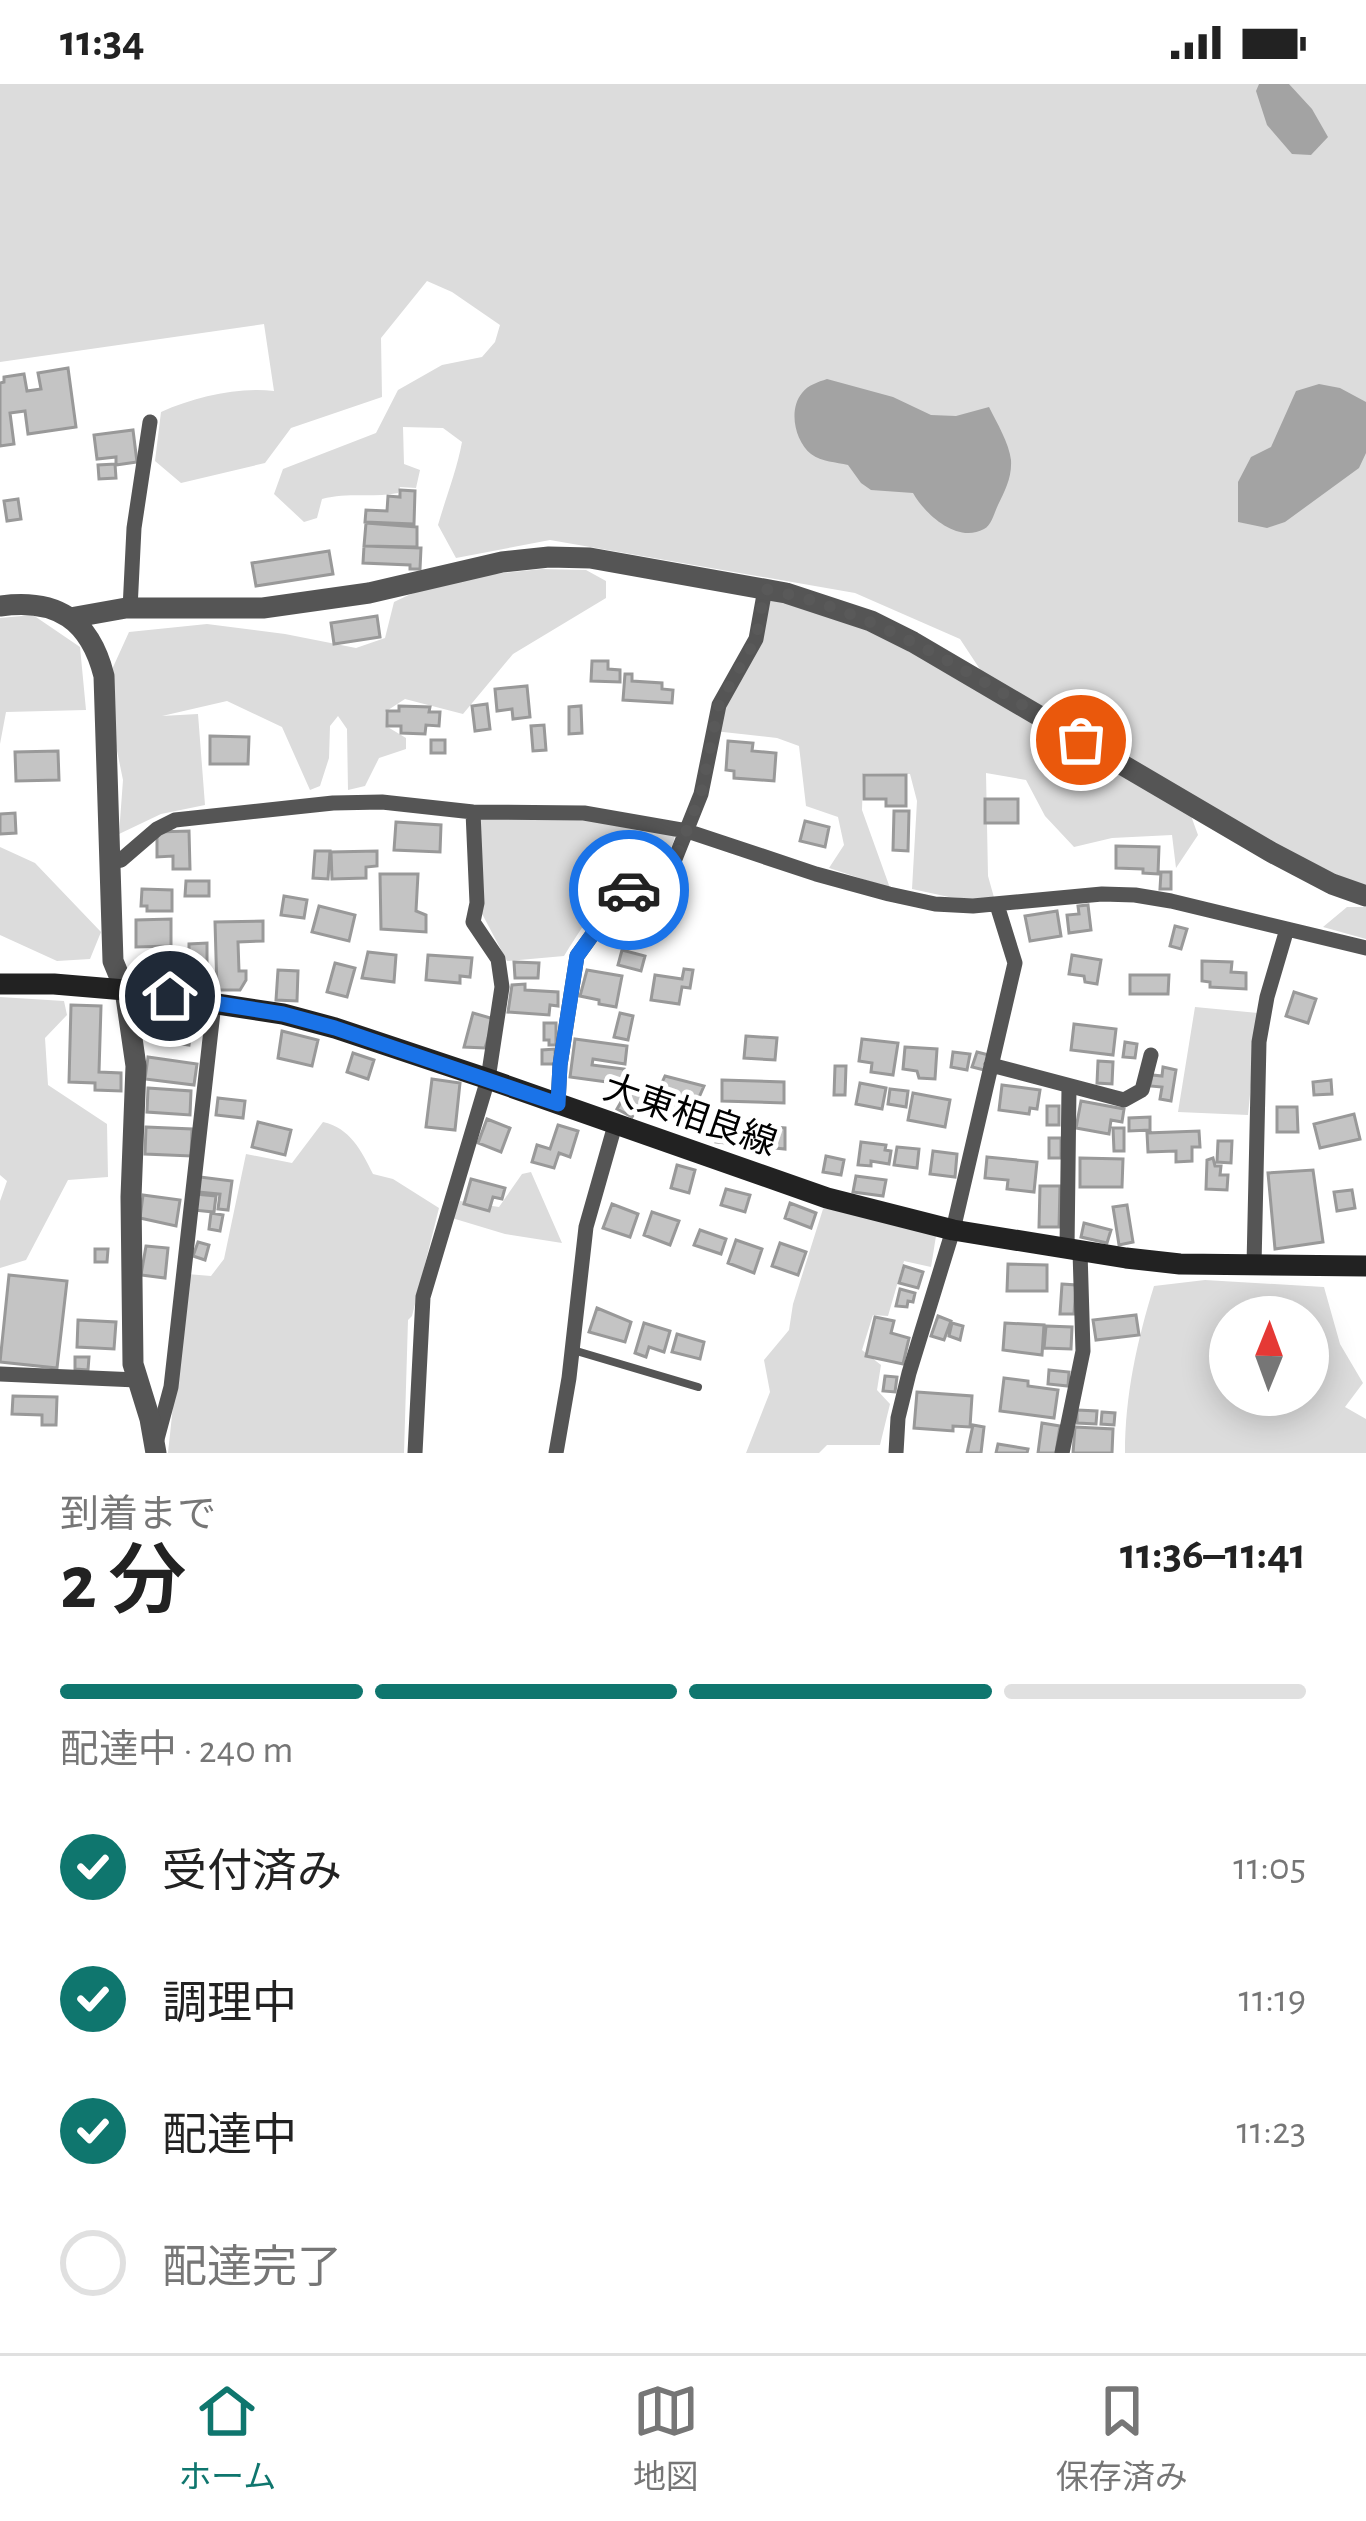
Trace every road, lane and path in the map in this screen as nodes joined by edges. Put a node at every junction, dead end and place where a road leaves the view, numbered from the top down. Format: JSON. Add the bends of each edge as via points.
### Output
{"nodes":[{"id":1,"x":150,"y":422,"type":"dead end"},
{"id":2,"x":765,"y":589,"type":"junction"},
{"id":3,"x":0,"y":606,"type":"edge"},
{"id":4,"x":130,"y":609,"type":"junction"},
{"id":5,"x":70,"y":618,"type":"junction"},
{"id":6,"x":473,"y":812,"type":"junction"},
{"id":7,"x":687,"y":831,"type":"junction"},
{"id":8,"x":110,"y":862,"type":"junction"},
{"id":9,"x":1366,"y":896,"type":"edge"},
{"id":10,"x":997,"y":905,"type":"junction"},
{"id":11,"x":1287,"y":929,"type":"junction"},
{"id":12,"x":1366,"y":948,"type":"edge"},
{"id":13,"x":0,"y":984,"type":"edge"},
{"id":14,"x":125,"y":990,"type":"junction"},
{"id":15,"x":214,"y":1003,"type":"junction"},
{"id":16,"x":1151,"y":1055,"type":"dead end"},
{"id":17,"x":991,"y":1066,"type":"junction"},
{"id":18,"x":488,"y":1079,"type":"junction"},
{"id":19,"x":1069,"y":1087,"type":"junction"},
{"id":20,"x":558,"y":1104,"type":"junction"},
{"id":21,"x":615,"y":1125,"type":"junction"},
{"id":22,"x":953,"y":1230,"type":"junction"},
{"id":23,"x":1074,"y":1250,"type":"junction"},
{"id":24,"x":1254,"y":1265,"type":"junction"},
{"id":25,"x":1366,"y":1265,"type":"edge"},
{"id":26,"x":572,"y":1349,"type":"junction"},
{"id":27,"x":0,"y":1375,"type":"edge"},
{"id":28,"x":137,"y":1380,"type":"junction"},
{"id":29,"x":698,"y":1387,"type":"dead end"},
{"id":30,"x":156,"y":1447,"type":"edge"},
{"id":31,"x":415,"y":1453,"type":"edge"},
{"id":32,"x":556,"y":1453,"type":"edge"},
{"id":33,"x":896,"y":1453,"type":"edge"},
{"id":34,"x":1062,"y":1453,"type":"edge"}],
"edges":[{"from":1,"to":4,"type":"street"},
{"from":2,"to":4,"type":"street","via":[[549,557],[263,608]]},
{"from":2,"to":7,"type":"street","via":[[756,639],[719,704]]},
{"from":2,"to":9,"type":"street","via":[[913,642],[1271,852]]},
{"from":3,"to":5,"type":"street","via":[[47,605]]},
{"from":4,"to":5,"type":"street"},
{"from":5,"to":8,"type":"street","via":[[98,651],[104,676]]},
{"from":6,"to":7,"type":"street","via":[[584,813]]},
{"from":6,"to":8,"type":"street","via":[[333,803],[175,820]]},
{"from":6,"to":18,"type":"street","via":[[473,922],[498,959],[502,987]]},
{"from":7,"to":10,"type":"street","via":[[889,894]]},
{"from":7,"to":20,"type":"street","via":[[675,860],[621,895],[577,956]]},
{"from":8,"to":14,"type":"street","via":[[113,961]]},
{"from":10,"to":11,"type":"street","via":[[1135,895]]},
{"from":10,"to":17,"type":"street","via":[[1015,963]]},
{"from":11,"to":12,"type":"street"},
{"from":11,"to":24,"type":"street","via":[[1259,1042]]},
{"from":13,"to":14,"type":"main road","name":"大東相良線"},
{"from":14,"to":15,"type":"main road","name":"大東相良線"},
{"from":14,"to":28,"type":"street","via":[[136,1066]]},
{"from":15,"to":18,"type":"main road","name":"大東相良線","via":[[335,1028]]},
{"from":15,"to":30,"type":"street","via":[[171,1387]]},
{"from":16,"to":19,"type":"street","via":[[1142,1090],[1124,1100]]},
{"from":17,"to":19,"type":"street"},
{"from":17,"to":22,"type":"street"},
{"from":18,"to":20,"type":"main road","name":"大東相良線"},
{"from":18,"to":31,"type":"street","via":[[423,1297]]},
{"from":19,"to":23,"type":"street"},
{"from":20,"to":21,"type":"main road","name":"大東相良線"},
{"from":21,"to":22,"type":"main road","name":"大東相良線","via":[[827,1198]]},
{"from":21,"to":26,"type":"street","via":[[586,1226]]},
{"from":22,"to":23,"type":"main road","name":"大東相良線"},
{"from":22,"to":33,"type":"street","via":[[909,1372]]},
{"from":23,"to":24,"type":"main road","name":"大東相良線"},
{"from":23,"to":34,"type":"street","via":[[1083,1351]]},
{"from":24,"to":25,"type":"main road","name":"大東相良線"},
{"from":26,"to":29,"type":"lane"},
{"from":26,"to":32,"type":"street"},
{"from":27,"to":28,"type":"street"},
{"from":28,"to":30,"type":"street"}]}
